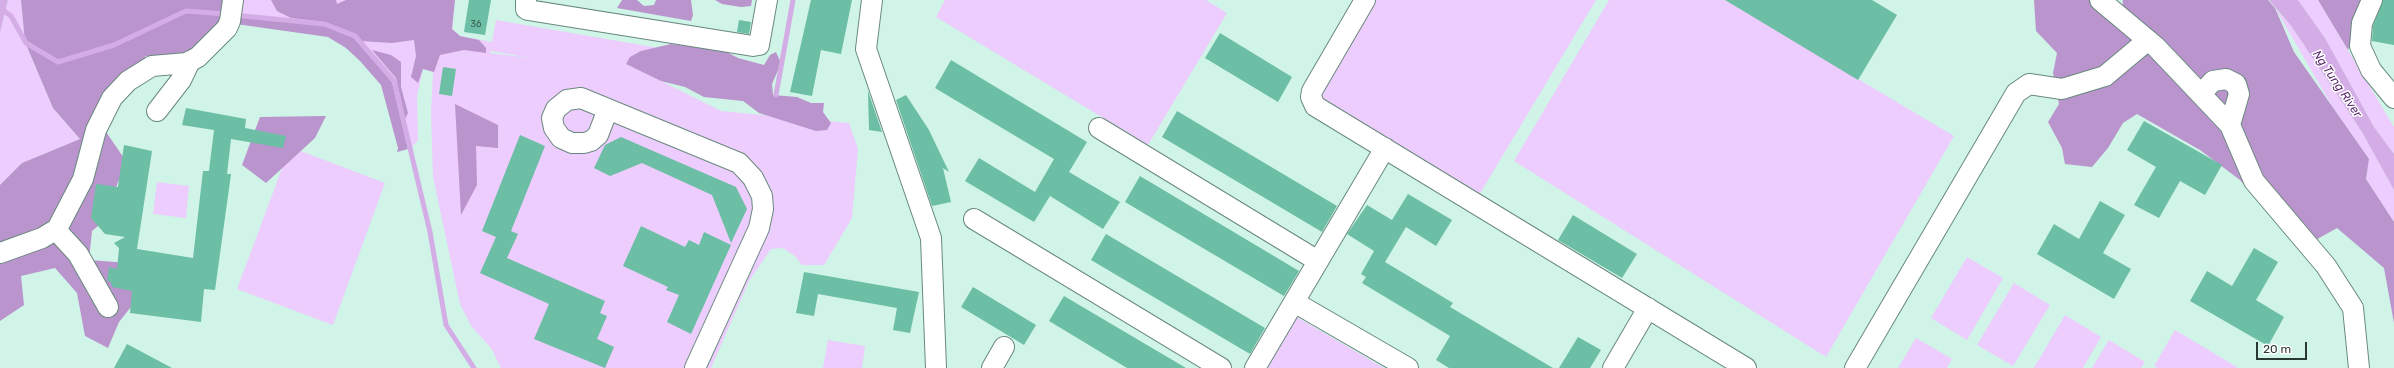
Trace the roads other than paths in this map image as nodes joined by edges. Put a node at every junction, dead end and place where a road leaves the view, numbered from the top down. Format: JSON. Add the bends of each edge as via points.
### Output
{"nodes":[{"id":1,"x":233,"y":0,"type":"edge"},
{"id":2,"x":526,"y":0,"type":"edge"},
{"id":3,"x":767,"y":0,"type":"edge"},
{"id":4,"x":872,"y":0,"type":"edge"},
{"id":5,"x":1366,"y":0,"type":"edge"},
{"id":6,"x":2100,"y":0,"type":"edge"},
{"id":7,"x":2372,"y":0,"type":"edge"},
{"id":8,"x":2148,"y":40,"type":"junction"},
{"id":9,"x":190,"y":61,"type":"junction"},
{"id":10,"x":2201,"y":94,"type":"junction"},
{"id":11,"x":2394,"y":98,"type":"edge"},
{"id":12,"x":608,"y":110,"type":"dead end"},
{"id":13,"x":157,"y":111,"type":"dead end"},
{"id":14,"x":2230,"y":125,"type":"junction"},
{"id":15,"x":1099,"y":128,"type":"dead end"},
{"id":16,"x":1385,"y":148,"type":"junction"},
{"id":17,"x":974,"y":219,"type":"dead end"},
{"id":18,"x":56,"y":230,"type":"junction"},
{"id":19,"x":0,"y":254,"type":"edge"},
{"id":20,"x":1318,"y":261,"type":"junction"},
{"id":21,"x":1294,"y":302,"type":"junction"},
{"id":22,"x":108,"y":307,"type":"dead end"},
{"id":23,"x":1648,"y":308,"type":"junction"},
{"id":24,"x":1004,"y":347,"type":"dead end"},
{"id":25,"x":695,"y":368,"type":"edge"},
{"id":26,"x":936,"y":368,"type":"edge"},
{"id":27,"x":992,"y":368,"type":"edge"},
{"id":28,"x":1221,"y":368,"type":"edge"},
{"id":29,"x":1255,"y":368,"type":"edge"},
{"id":30,"x":1408,"y":368,"type":"edge"},
{"id":31,"x":1613,"y":368,"type":"edge"},
{"id":32,"x":1746,"y":368,"type":"edge"},
{"id":33,"x":1855,"y":368,"type":"edge"},
{"id":34,"x":2359,"y":368,"type":"edge"}],
"edges":[{"from":1,"to":9,"type":"street","via":[[230,21],[220,36]]},
{"from":2,"to":3,"type":"street","via":[[528,10],[753,46],[759,45]]},
{"from":4,"to":26,"type":"street","via":[[866,49],[931,238]]},
{"from":5,"to":16,"type":"street","via":[[1311,97],[1316,106]]},
{"from":6,"to":8,"type":"street"},
{"from":7,"to":11,"type":"street","via":[[2362,22],[2360,46],[2371,70]]},
{"from":8,"to":10,"type":"street"},
{"from":8,"to":33,"type":"street","via":[[2105,76],[2062,90],[2030,84],[2016,93]]},
{"from":9,"to":13,"type":"street","via":[[181,80]]},
{"from":9,"to":18,"type":"street","via":[[175,65],[152,66],[128,81],[112,98],[96,130],[83,179]]},
{"from":10,"to":14,"type":"street"},
{"from":10,"to":14,"type":"street","via":[[2213,81],[2226,78],[2236,84],[2239,94]]},
{"from":12,"to":25,"type":"street","via":[[739,163],[753,178],[762,196],[764,210],[759,228]]},
{"from":14,"to":34,"type":"street","via":[[2254,181],[2326,266],[2353,308]]},
{"from":15,"to":20,"type":"street"},
{"from":16,"to":20,"type":"street"},
{"from":16,"to":23,"type":"street"},
{"from":17,"to":28,"type":"street"},
{"from":18,"to":19,"type":"street"},
{"from":18,"to":22,"type":"street","via":[[78,254]]},
{"from":20,"to":21,"type":"street"},
{"from":21,"to":29,"type":"street"},
{"from":21,"to":30,"type":"street"},
{"from":23,"to":31,"type":"street"},
{"from":23,"to":32,"type":"street"},
{"from":24,"to":27,"type":"street"}]}
